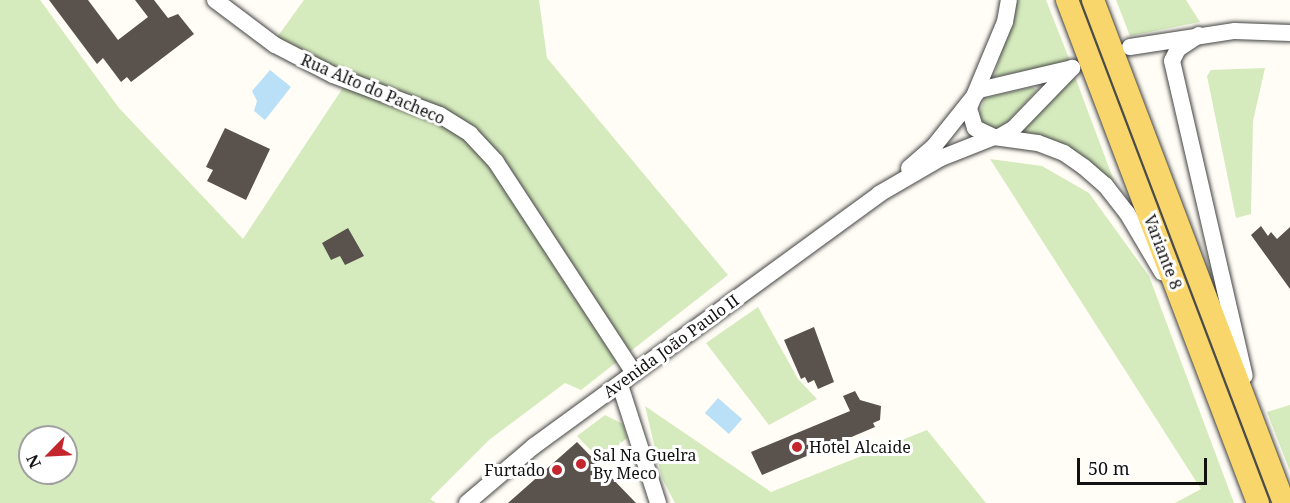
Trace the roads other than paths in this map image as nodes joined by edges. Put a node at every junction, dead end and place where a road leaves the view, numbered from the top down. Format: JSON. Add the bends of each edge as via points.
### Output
{"nodes":[{"id":1,"x":215,"y":0,"type":"edge"},
{"id":2,"x":1009,"y":0,"type":"edge"},
{"id":3,"x":1067,"y":0,"type":"edge"},
{"id":4,"x":1094,"y":0,"type":"edge"},
{"id":5,"x":1290,"y":33,"type":"edge"},
{"id":6,"x":1199,"y":35,"type":"junction"},
{"id":7,"x":1174,"y":77,"type":"junction"},
{"id":8,"x":972,"y":98,"type":"junction"},
{"id":9,"x":997,"y":137,"type":"junction"},
{"id":10,"x":879,"y":194,"type":"junction"},
{"id":11,"x":1207,"y":368,"type":"junction"},
{"id":12,"x":634,"y":373,"type":"junction"},
{"id":13,"x":620,"y":385,"type":"junction"},
{"id":14,"x":1259,"y":437,"type":"junction"},
{"id":15,"x":466,"y":503,"type":"edge"},
{"id":16,"x":658,"y":503,"type":"edge"},
{"id":17,"x":1258,"y":503,"type":"edge"},
{"id":18,"x":1284,"y":503,"type":"edge"}],
"edges":[{"from":1,"to":12,"type":"street","name":"Rua Alto do Pacheco","via":[[275,45],[333,75],[440,115],[470,134],[496,162]]},
{"from":2,"to":8,"type":"street","via":[[1005,22]]},
{"from":3,"to":11,"type":"main road","name":"Variante 8"},
{"from":4,"to":14,"type":"main road","name":"Variante 8"},
{"from":5,"to":6,"type":"street","via":[[1235,31]]},
{"from":6,"to":7,"type":"street","via":[[1178,50],[1172,61]]},
{"from":6,"to":7,"type":"street","via":[[1130,47],[1157,52]]},
{"from":7,"to":14,"type":"street"},
{"from":8,"to":9,"type":"street","via":[[972,124],[979,132]]},
{"from":8,"to":9,"type":"street","via":[[986,87],[1072,68],[1013,129]]},
{"from":8,"to":10,"type":"street","via":[[936,145]]},
{"from":9,"to":10,"type":"street","via":[[941,158]]},
{"from":9,"to":11,"type":"street","via":[[1019,138],[1064,153],[1105,185],[1127,213],[1163,274]]},
{"from":10,"to":12,"type":"street","name":"Avenida João Paulo II"},
{"from":11,"to":17,"type":"main road","name":"Variante 8"},
{"from":12,"to":13,"type":"street","name":"Avenida João Paulo II"},
{"from":13,"to":15,"type":"street","name":"Avenida João Paulo II","via":[[534,446]]},
{"from":13,"to":16,"type":"street"},
{"from":14,"to":18,"type":"main road","name":"Variante 8"}]}
